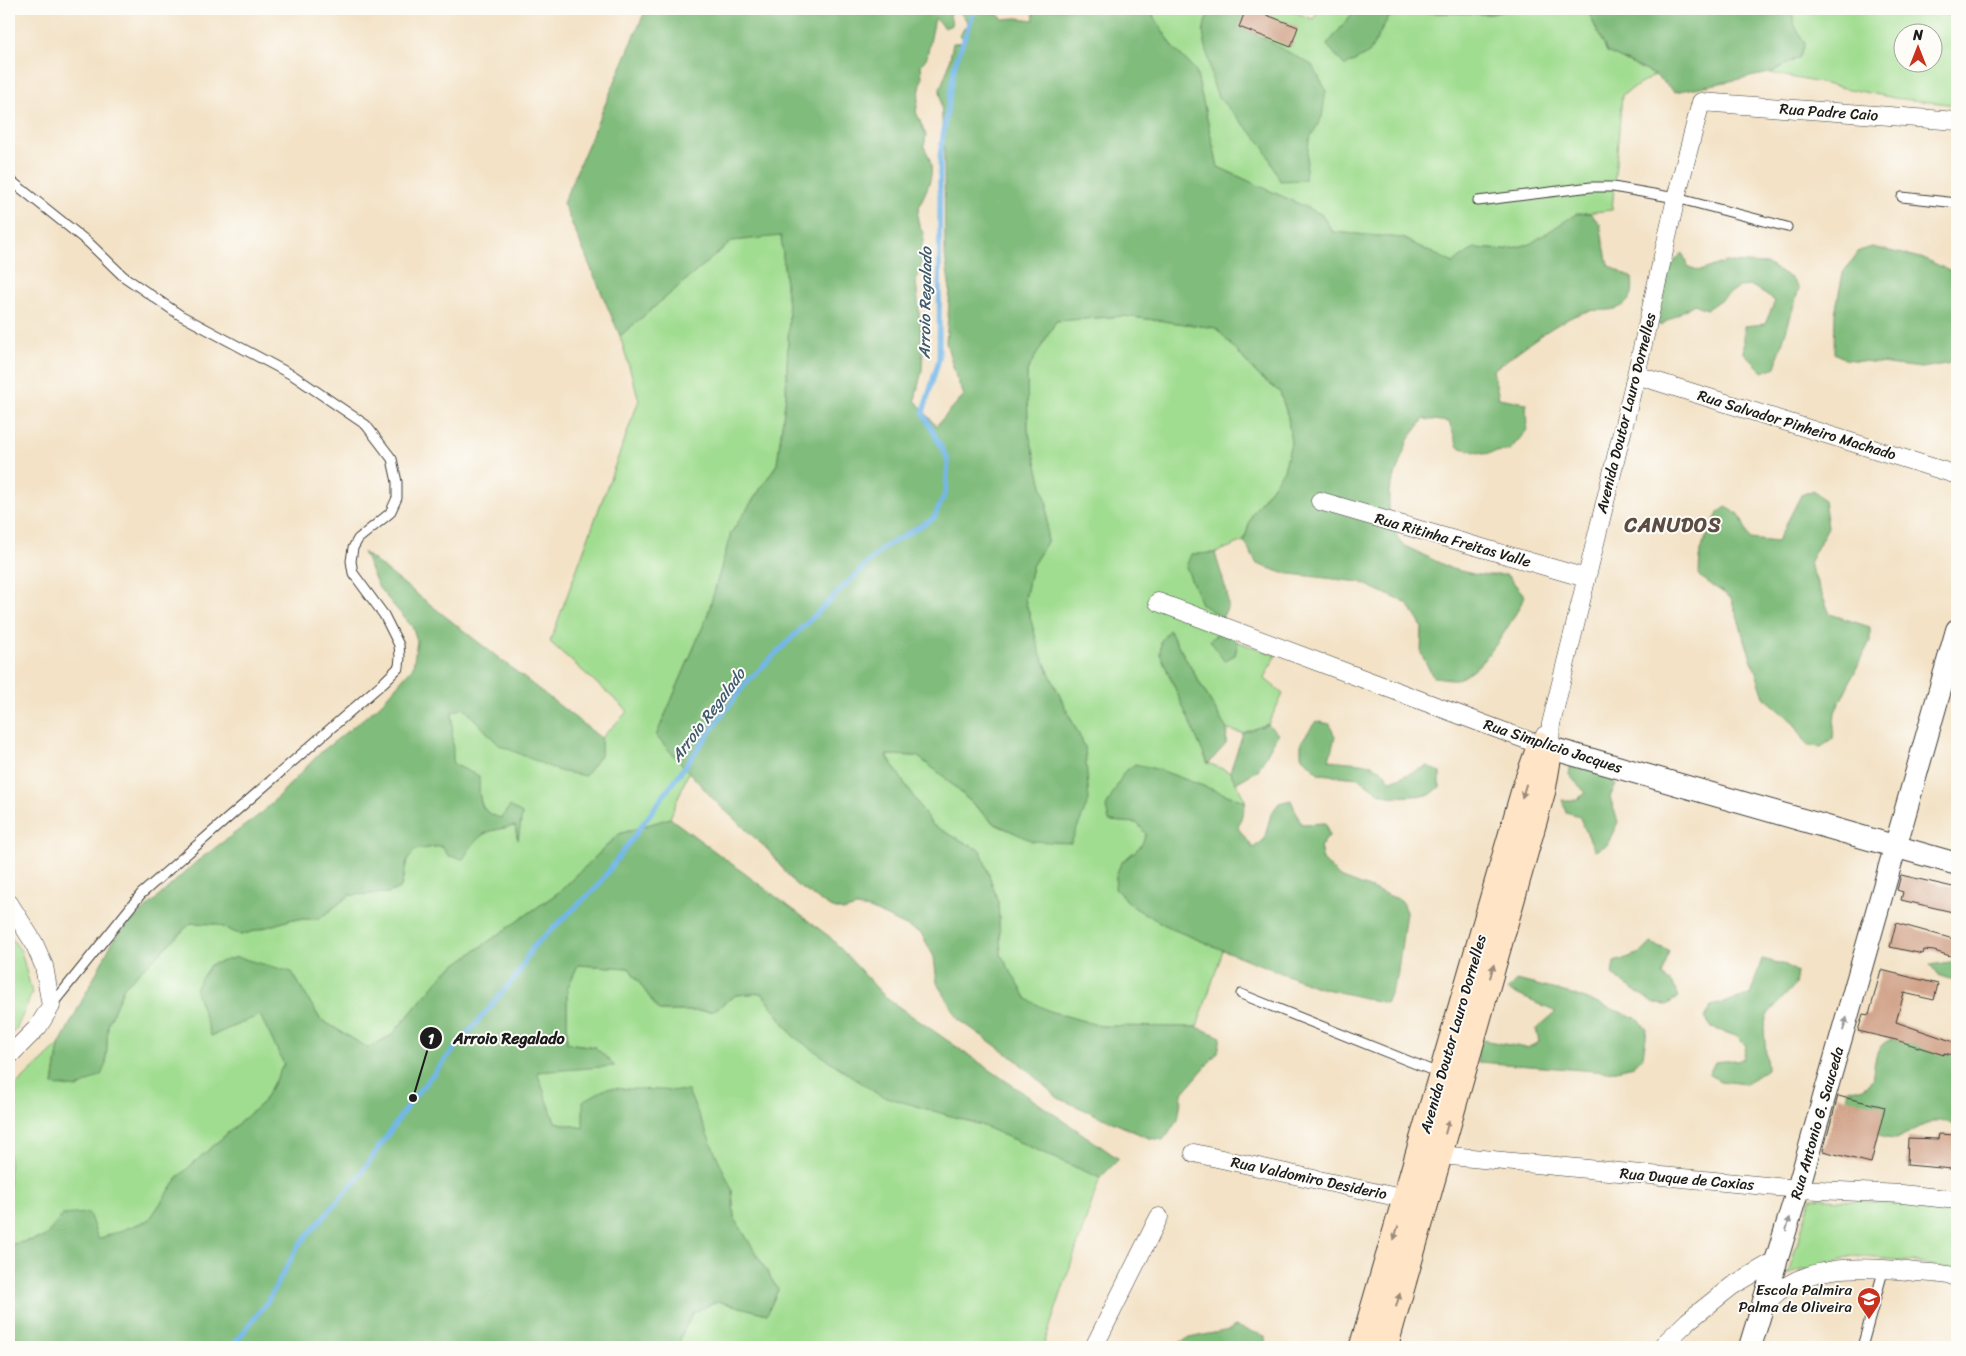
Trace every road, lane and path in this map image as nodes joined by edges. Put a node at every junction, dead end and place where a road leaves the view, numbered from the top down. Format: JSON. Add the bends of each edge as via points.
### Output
{"nodes":[{"id":1,"x":1701,"y":102,"type":"joint"},
{"id":2,"x":1957,"y":121,"type":"edge"},
{"id":3,"x":9,"y":179,"type":"edge"},
{"id":4,"x":1902,"y":197,"type":"dead end"},
{"id":5,"x":1676,"y":198,"type":"junction"},
{"id":6,"x":1478,"y":201,"type":"dead end"},
{"id":7,"x":1957,"y":203,"type":"edge"},
{"id":8,"x":1787,"y":227,"type":"dead end"},
{"id":9,"x":1636,"y":374,"type":"junction"},
{"id":10,"x":1957,"y":476,"type":"edge"},
{"id":11,"x":1320,"y":501,"type":"dead end"},
{"id":12,"x":1586,"y":578,"type":"junction"},
{"id":13,"x":1158,"y":602,"type":"dead end"},
{"id":14,"x":1957,"y":630,"type":"edge"},
{"id":15,"x":1547,"y":739,"type":"junction"},
{"id":16,"x":1896,"y":846,"type":"junction"},
{"id":17,"x":1957,"y":864,"type":"edge"},
{"id":18,"x":9,"y":903,"type":"edge"},
{"id":19,"x":1241,"y":994,"type":"dead end"},
{"id":20,"x":51,"y":1006,"type":"junction"},
{"id":21,"x":9,"y":1056,"type":"edge"},
{"id":22,"x":1441,"y":1074,"type":"junction"},
{"id":23,"x":1194,"y":1153,"type":"dead end"},
{"id":24,"x":1428,"y":1154,"type":"junction"},
{"id":25,"x":1798,"y":1189,"type":"junction"},
{"id":26,"x":1957,"y":1200,"type":"edge"},
{"id":27,"x":1416,"y":1201,"type":"junction"},
{"id":28,"x":1159,"y":1216,"type":"dead end"},
{"id":29,"x":1778,"y":1259,"type":"junction"},
{"id":30,"x":1884,"y":1268,"type":"junction"},
{"id":31,"x":1957,"y":1277,"type":"edge"},
{"id":32,"x":1760,"y":1310,"type":"junction"},
{"id":33,"x":1094,"y":1347,"type":"edge"},
{"id":34,"x":1362,"y":1347,"type":"edge"},
{"id":35,"x":1385,"y":1347,"type":"edge"},
{"id":36,"x":1661,"y":1347,"type":"edge"},
{"id":37,"x":1750,"y":1347,"type":"edge"},
{"id":38,"x":1862,"y":1347,"type":"edge"}],
"edges":[{"from":1,"to":2,"type":"street","name":"Rua Padre Caio"},
{"from":1,"to":5,"type":"street","name":"Avenida Doutor Lauro Dornelles"},
{"from":3,"to":20,"type":"lane","via":[[89,242],[123,276],[180,315],[294,376],[366,425],[392,458],[397,482],[397,498],[390,513],[358,539],[351,561],[353,574],[384,616],[399,645],[399,666],[141,894]]},
{"from":4,"to":7,"type":"lane"},
{"from":5,"to":6,"type":"lane","via":[[1613,188],[1591,188]]},
{"from":5,"to":8,"type":"lane"},
{"from":5,"to":9,"type":"street","name":"Avenida Doutor Lauro Dornelles"},
{"from":9,"to":10,"type":"street","name":"Rua Salvador Pinheiro Machado"},
{"from":9,"to":12,"type":"street","name":"Avenida Doutor Lauro Dornelles"},
{"from":11,"to":12,"type":"street","name":"Rua Ritinha Freitas Valle"},
{"from":12,"to":15,"type":"street","name":"Avenida Doutor Lauro Dornelles"},
{"from":13,"to":15,"type":"street","name":"Rua Simplicio Jacques"},
{"from":14,"to":16,"type":"street","name":"Rua Antonio G. Sauceda"},
{"from":15,"to":16,"type":"street","name":"Rua Simplicio Jacques"},
{"from":15,"to":22,"type":"main road","name":"Avenida Doutor Lauro Dornelles","one_way":true,"via":[[1525,787]]},
{"from":24,"to":15,"type":"main road","name":"Avenida Doutor Lauro Dornelles","one_way":true,"via":[[1543,790]]},
{"from":16,"to":17,"type":"street","name":"Rua Simplicio Jacques"},
{"from":25,"to":16,"type":"street","name":"Rua Antonio G. Sauceda","one_way":true},
{"from":18,"to":20,"type":"street","via":[[44,966]]},
{"from":19,"to":22,"type":"lane"},
{"from":20,"to":21,"type":"street","via":[[38,1027]]},
{"from":22,"to":24,"type":"main road","name":"Avenida Doutor Lauro Dornelles"},
{"from":23,"to":27,"type":"street","name":"Rua Valdomiro Desiderio"},
{"from":24,"to":25,"type":"street","name":"Rua Duque de Caxias"},
{"from":24,"to":27,"type":"main road","name":"Avenida Doutor Lauro Dornelles"},
{"from":25,"to":26,"type":"street","name":"Rua Duque de Caxias"},
{"from":29,"to":25,"type":"street","name":"Rua Antonio G. Sauceda","one_way":true},
{"from":27,"to":34,"type":"main road","name":"Avenida Doutor Lauro Dornelles","one_way":true},
{"from":35,"to":27,"type":"main road","name":"Avenida Doutor Lauro Dornelles","one_way":true},
{"from":28,"to":33,"type":"street"},
{"from":29,"to":32,"type":"street","name":"Rua Antonio G. Sauceda"},
{"from":29,"to":36,"type":"street","via":[[1732,1286]]},
{"from":30,"to":31,"type":"street"},
{"from":30,"to":32,"type":"street","via":[[1836,1269],[1810,1276],[1781,1288]]},
{"from":30,"to":38,"type":"lane"},
{"from":32,"to":37,"type":"street","name":"Rua Antonio G. Sauceda"}]}
